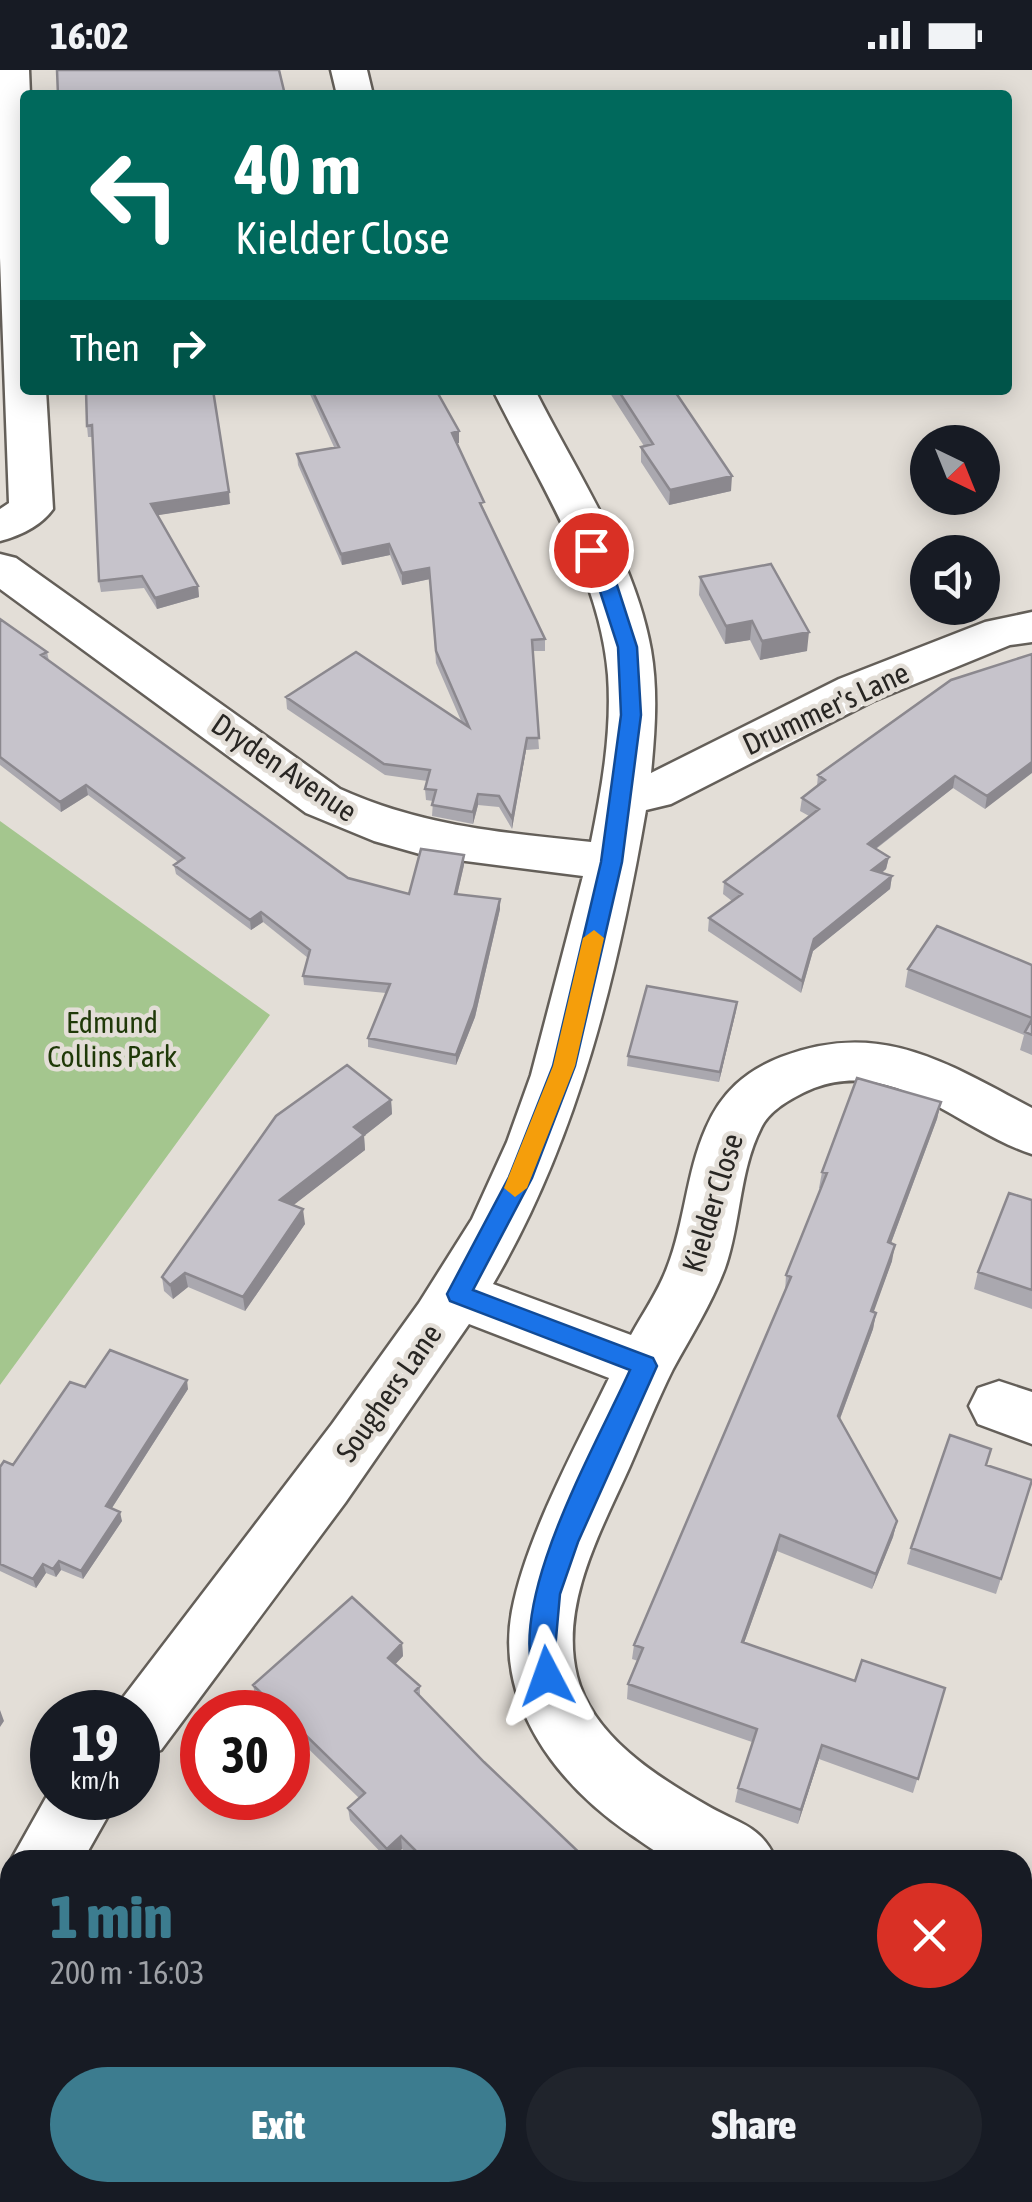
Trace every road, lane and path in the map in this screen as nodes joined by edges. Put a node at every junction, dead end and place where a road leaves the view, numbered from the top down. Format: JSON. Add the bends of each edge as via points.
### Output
{"nodes":[{"id":1,"x":7,"y":90,"type":"edge"},
{"id":2,"x":20,"y":301,"type":"edge"},
{"id":3,"x":26,"y":395,"type":"edge"},
{"id":4,"x":516,"y":395,"type":"edge"},
{"id":5,"x":0,"y":527,"type":"edge"},
{"id":6,"x":0,"y":568,"type":"edge"},
{"id":7,"x":1032,"y":627,"type":"edge"},
{"id":8,"x":622,"y":796,"type":"junction"},
{"id":9,"x":612,"y":862,"type":"junction"},
{"id":10,"x":1032,"y":1134,"type":"edge"},
{"id":11,"x":458,"y":1294,"type":"junction"},
{"id":12,"x":645,"y":1366,"type":"junction"},
{"id":13,"x":160,"y":1700,"type":"edge"},
{"id":14,"x":70,"y":1820,"type":"edge"},
{"id":15,"x":51,"y":1850,"type":"edge"},
{"id":16,"x":722,"y":1850,"type":"edge"}],
"edges":[{"from":1,"to":2,"type":"street"},
{"from":3,"to":5,"type":"street","via":[[32,509]]},
{"from":4,"to":8,"type":"street","name":"Soughers Lane","via":[[608,585],[628,647],[631,715]]},
{"from":6,"to":9,"type":"street","name":"Dryden Avenue","via":[[354,818],[430,840]]},
{"from":7,"to":8,"type":"street","name":"Drummer's Lane","via":[[1001,632],[856,690],[654,792]]},
{"from":8,"to":9,"type":"street","name":"Soughers Lane"},
{"from":9,"to":11,"type":"street","name":"Soughers Lane","via":[[564,1066],[520,1178]]},
{"from":10,"to":12,"type":"street","name":"Kielder Close","via":[[902,1065],[853,1061],[812,1067],[775,1083],[745,1108],[728,1140],[694,1272]]},
{"from":11,"to":12,"type":"street"},
{"from":11,"to":13,"type":"street","name":"Soughers Lane","via":[[293,1528]]},
{"from":12,"to":16,"type":"street","name":"Kielder Close","via":[[565,1542],[547,1594],[541,1650],[552,1702],[581,1750],[626,1792]]},
{"from":14,"to":15,"type":"street"}]}
